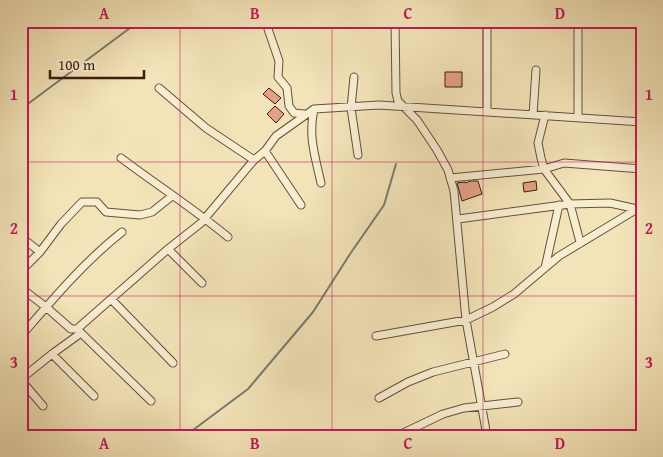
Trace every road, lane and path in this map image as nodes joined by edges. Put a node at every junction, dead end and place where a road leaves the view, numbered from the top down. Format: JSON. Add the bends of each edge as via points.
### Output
{"nodes":[{"id":1,"x":395,"y":21,"type":"edge"},
{"id":2,"x":487,"y":21,"type":"edge"},
{"id":3,"x":578,"y":21,"type":"edge"},
{"id":4,"x":268,"y":29,"type":"dead end"},
{"id":5,"x":536,"y":70,"type":"dead end"},
{"id":6,"x":354,"y":77,"type":"dead end"},
{"id":7,"x":159,"y":88,"type":"dead end"},
{"id":8,"x":402,"y":107,"type":"junction"},
{"id":9,"x":350,"y":108,"type":"junction"},
{"id":10,"x":314,"y":109,"type":"junction"},
{"id":11,"x":487,"y":112,"type":"junction"},
{"id":12,"x":304,"y":114,"type":"junction"},
{"id":13,"x":533,"y":115,"type":"junction"},
{"id":14,"x":545,"y":115,"type":"junction"},
{"id":15,"x":578,"y":118,"type":"junction"},
{"id":16,"x":642,"y":122,"type":"edge"},
{"id":17,"x":265,"y":151,"type":"junction"},
{"id":18,"x":358,"y":155,"type":"dead end"},
{"id":19,"x":121,"y":158,"type":"dead end"},
{"id":20,"x":254,"y":160,"type":"junction"},
{"id":21,"x":544,"y":169,"type":"junction"},
{"id":22,"x":642,"y":169,"type":"edge"},
{"id":23,"x":450,"y":178,"type":"junction"},
{"id":24,"x":321,"y":183,"type":"dead end"},
{"id":25,"x":172,"y":196,"type":"junction"},
{"id":26,"x":570,"y":204,"type":"junction"},
{"id":27,"x":301,"y":205,"type":"dead end"},
{"id":28,"x":559,"y":205,"type":"junction"},
{"id":29,"x":639,"y":207,"type":"edge"},
{"id":30,"x":206,"y":218,"type":"junction"},
{"id":31,"x":458,"y":219,"type":"junction"},
{"id":32,"x":122,"y":232,"type":"dead end"},
{"id":33,"x":21,"y":237,"type":"edge"},
{"id":34,"x":228,"y":237,"type":"dead end"},
{"id":35,"x":580,"y":242,"type":"junction"},
{"id":36,"x":168,"y":249,"type":"junction"},
{"id":37,"x":40,"y":252,"type":"junction"},
{"id":38,"x":545,"y":268,"type":"junction"},
{"id":39,"x":21,"y":272,"type":"edge"},
{"id":40,"x":202,"y":283,"type":"dead end"},
{"id":41,"x":21,"y":288,"type":"edge"},
{"id":42,"x":111,"y":299,"type":"junction"},
{"id":43,"x":46,"y":307,"type":"junction"},
{"id":44,"x":466,"y":320,"type":"junction"},
{"id":45,"x":79,"y":331,"type":"junction"},
{"id":46,"x":21,"y":336,"type":"edge"},
{"id":47,"x":376,"y":336,"type":"dead end"},
{"id":48,"x":52,"y":354,"type":"junction"},
{"id":49,"x":505,"y":354,"type":"dead end"},
{"id":50,"x":173,"y":363,"type":"dead end"},
{"id":51,"x":474,"y":363,"type":"junction"},
{"id":52,"x":21,"y":380,"type":"edge"},
{"id":53,"x":94,"y":396,"type":"dead end"},
{"id":54,"x":379,"y":398,"type":"dead end"},
{"id":55,"x":151,"y":401,"type":"dead end"},
{"id":56,"x":518,"y":402,"type":"dead end"},
{"id":57,"x":481,"y":405,"type":"junction"},
{"id":58,"x":43,"y":406,"type":"dead end"},
{"id":59,"x":397,"y":436,"type":"edge"},
{"id":60,"x":488,"y":436,"type":"edge"}],
"edges":[{"from":1,"to":8,"type":"street","via":[[396,94]]},
{"from":2,"to":11,"type":"street"},
{"from":3,"to":15,"type":"street"},
{"from":4,"to":12,"type":"street","via":[[279,61],[278,77],[287,88],[288,106],[294,113]]},
{"from":5,"to":13,"type":"street"},
{"from":6,"to":9,"type":"street"},
{"from":7,"to":20,"type":"street","via":[[206,128]]},
{"from":8,"to":9,"type":"street"},
{"from":8,"to":11,"type":"street"},
{"from":8,"to":23,"type":"street","via":[[417,120],[432,142]]},
{"from":9,"to":10,"type":"street"},
{"from":9,"to":18,"type":"street"},
{"from":10,"to":12,"type":"street"},
{"from":10,"to":24,"type":"street","via":[[311,142]]},
{"from":11,"to":13,"type":"street"},
{"from":12,"to":17,"type":"street","via":[[276,136]]},
{"from":13,"to":14,"type":"street"},
{"from":14,"to":15,"type":"street"},
{"from":14,"to":21,"type":"street","via":[[538,143]]},
{"from":15,"to":16,"type":"street"},
{"from":17,"to":20,"type":"street"},
{"from":17,"to":27,"type":"street"},
{"from":19,"to":25,"type":"street"},
{"from":20,"to":30,"type":"street"},
{"from":21,"to":22,"type":"street","via":[[564,163]]},
{"from":21,"to":23,"type":"street"},
{"from":21,"to":26,"type":"street"},
{"from":23,"to":31,"type":"street"},
{"from":25,"to":30,"type":"street"},
{"from":25,"to":37,"type":"street","via":[[152,212],[140,215],[106,212],[96,202],[82,202]]},
{"from":26,"to":28,"type":"street"},
{"from":26,"to":29,"type":"street","via":[[610,203]]},
{"from":26,"to":35,"type":"street"},
{"from":28,"to":31,"type":"street"},
{"from":28,"to":38,"type":"street"},
{"from":29,"to":35,"type":"street"},
{"from":30,"to":34,"type":"street"},
{"from":30,"to":36,"type":"street"},
{"from":31,"to":44,"type":"street"},
{"from":32,"to":43,"type":"street","via":[[98,251]]},
{"from":33,"to":37,"type":"street"},
{"from":35,"to":38,"type":"street"},
{"from":36,"to":40,"type":"street"},
{"from":36,"to":42,"type":"street"},
{"from":37,"to":39,"type":"street"},
{"from":38,"to":44,"type":"street","via":[[514,294]]},
{"from":41,"to":43,"type":"street"},
{"from":42,"to":45,"type":"street"},
{"from":42,"to":50,"type":"street"},
{"from":43,"to":45,"type":"street","via":[[70,329]]},
{"from":43,"to":46,"type":"street"},
{"from":44,"to":47,"type":"street"},
{"from":44,"to":51,"type":"street"},
{"from":45,"to":48,"type":"street"},
{"from":45,"to":55,"type":"street"},
{"from":48,"to":52,"type":"street"},
{"from":48,"to":53,"type":"street"},
{"from":49,"to":51,"type":"street"},
{"from":51,"to":54,"type":"street","via":[[433,372]]},
{"from":51,"to":57,"type":"street"},
{"from":52,"to":58,"type":"street"},
{"from":56,"to":57,"type":"street"},
{"from":57,"to":59,"type":"street","via":[[443,414]]},
{"from":57,"to":60,"type":"street"}]}
